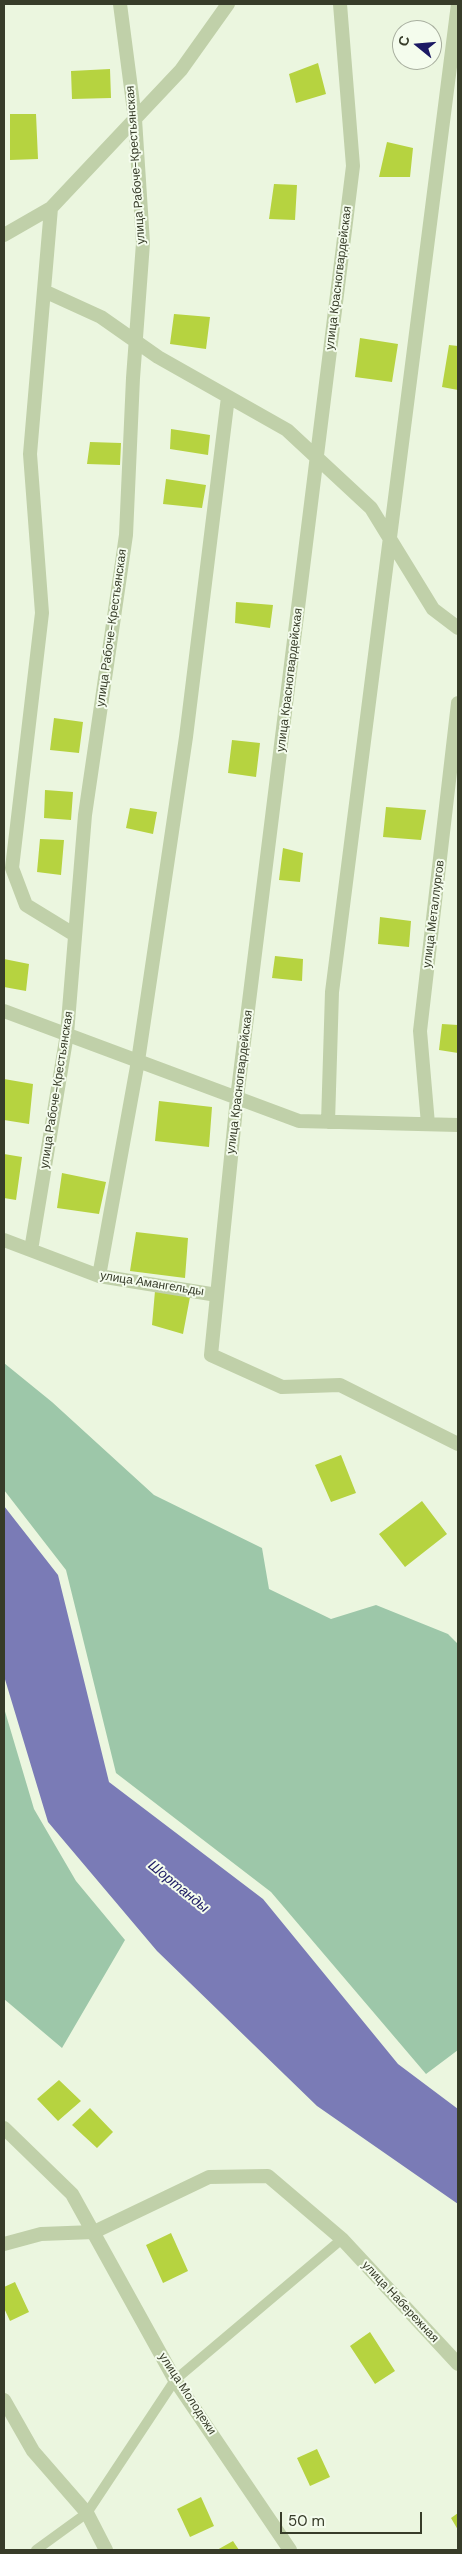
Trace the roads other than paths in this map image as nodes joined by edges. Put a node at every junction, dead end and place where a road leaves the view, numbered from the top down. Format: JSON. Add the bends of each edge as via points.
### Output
{"nodes":[{"id":1,"x":120,"y":4,"type":"edge"},
{"id":2,"x":228,"y":4,"type":"edge"},
{"id":3,"x":340,"y":4,"type":"edge"},
{"id":4,"x":458,"y":4,"type":"edge"},
{"id":5,"x":135,"y":119,"type":"junction"},
{"id":6,"x":51,"y":208,"type":"junction"},
{"id":7,"x":4,"y":235,"type":"edge"},
{"id":8,"x":44,"y":291,"type":"junction"},
{"id":9,"x":136,"y":341,"type":"junction"},
{"id":10,"x":228,"y":396,"type":"junction"},
{"id":11,"x":317,"y":458,"type":"junction"},
{"id":12,"x":390,"y":539,"type":"junction"},
{"id":13,"x":458,"y":628,"type":"edge"},
{"id":14,"x":458,"y":703,"type":"edge"},
{"id":15,"x":75,"y":935,"type":"junction"},
{"id":16,"x":4,"y":1011,"type":"edge"},
{"id":17,"x":67,"y":1034,"type":"junction"},
{"id":18,"x":138,"y":1061,"type":"junction"},
{"id":19,"x":237,"y":1098,"type":"junction"},
{"id":20,"x":328,"y":1122,"type":"junction"},
{"id":21,"x":428,"y":1124,"type":"junction"},
{"id":22,"x":458,"y":1125,"type":"edge"},
{"id":23,"x":4,"y":1240,"type":"edge"},
{"id":24,"x":31,"y":1250,"type":"junction"},
{"id":25,"x":99,"y":1276,"type":"junction"},
{"id":26,"x":217,"y":1295,"type":"junction"},
{"id":27,"x":458,"y":1444,"type":"edge"},
{"id":28,"x":4,"y":2128,"type":"edge"},
{"id":29,"x":94,"y":2232,"type":"junction"},
{"id":30,"x":342,"y":2239,"type":"junction"},
{"id":31,"x":4,"y":2244,"type":"edge"},
{"id":32,"x":458,"y":2364,"type":"edge"},
{"id":33,"x":175,"y":2380,"type":"junction"},
{"id":34,"x":4,"y":2400,"type":"edge"},
{"id":35,"x":87,"y":2513,"type":"junction"},
{"id":36,"x":36,"y":2550,"type":"edge"},
{"id":37,"x":106,"y":2550,"type":"edge"},
{"id":38,"x":290,"y":2550,"type":"edge"}],
"edges":[{"from":1,"to":5,"type":"street","name":"улица Рабоче-Крестьянская"},
{"from":2,"to":5,"type":"street","via":[[181,70]]},
{"from":3,"to":11,"type":"street","name":"улица Красногвардейская","via":[[353,166]]},
{"from":4,"to":12,"type":"street"},
{"from":5,"to":6,"type":"street"},
{"from":5,"to":9,"type":"street","name":"улица Рабоче-Крестьянская","via":[[142,243]]},
{"from":6,"to":7,"type":"street"},
{"from":6,"to":8,"type":"street"},
{"from":8,"to":9,"type":"street","via":[[101,317]]},
{"from":8,"to":15,"type":"street","via":[[30,454],[42,613],[12,868],[26,904]]},
{"from":9,"to":10,"type":"street"},
{"from":9,"to":15,"type":"street","name":"улица Рабоче-Крестьянская","via":[[126,535],[85,815]]},
{"from":10,"to":11,"type":"street","via":[[287,430]]},
{"from":10,"to":18,"type":"street","via":[[186,737]]},
{"from":11,"to":12,"type":"street","via":[[371,508]]},
{"from":11,"to":19,"type":"street","name":"улица Красногвардейская"},
{"from":12,"to":13,"type":"street","via":[[433,610]]},
{"from":12,"to":20,"type":"street","via":[[332,992]]},
{"from":14,"to":21,"type":"street","name":"улица Металлургов","via":[[420,1031]]},
{"from":15,"to":17,"type":"street","name":"улица Рабоче-Крестьянская"},
{"from":16,"to":17,"type":"street"},
{"from":17,"to":18,"type":"street"},
{"from":17,"to":24,"type":"street","name":"улица Рабоче-Крестьянская"},
{"from":18,"to":19,"type":"street"},
{"from":18,"to":25,"type":"street"},
{"from":19,"to":20,"type":"street","via":[[299,1121]]},
{"from":19,"to":26,"type":"street","name":"улица Красногвардейская"},
{"from":20,"to":21,"type":"street"},
{"from":21,"to":22,"type":"street"},
{"from":23,"to":24,"type":"street","name":"улица Амангельды"},
{"from":24,"to":25,"type":"street","name":"улица Амангельды"},
{"from":25,"to":26,"type":"street","name":"улица Амангельды"},
{"from":26,"to":27,"type":"street","name":"улица Красногвардейская","via":[[211,1355],[282,1387],[340,1385]]},
{"from":28,"to":29,"type":"street","via":[[72,2194]]},
{"from":29,"to":30,"type":"street","name":"улица Набережная","via":[[209,2177],[268,2176]]},
{"from":29,"to":31,"type":"street","via":[[41,2234]]},
{"from":29,"to":33,"type":"street","name":"улица Молодежи"},
{"from":30,"to":32,"type":"street","name":"улица Набережная"},
{"from":30,"to":33,"type":"lane"},
{"from":33,"to":35,"type":"lane"},
{"from":33,"to":38,"type":"street","name":"улица Молодежи"},
{"from":34,"to":35,"type":"street","via":[[32,2451]]},
{"from":35,"to":36,"type":"lane"},
{"from":35,"to":37,"type":"street"}]}
